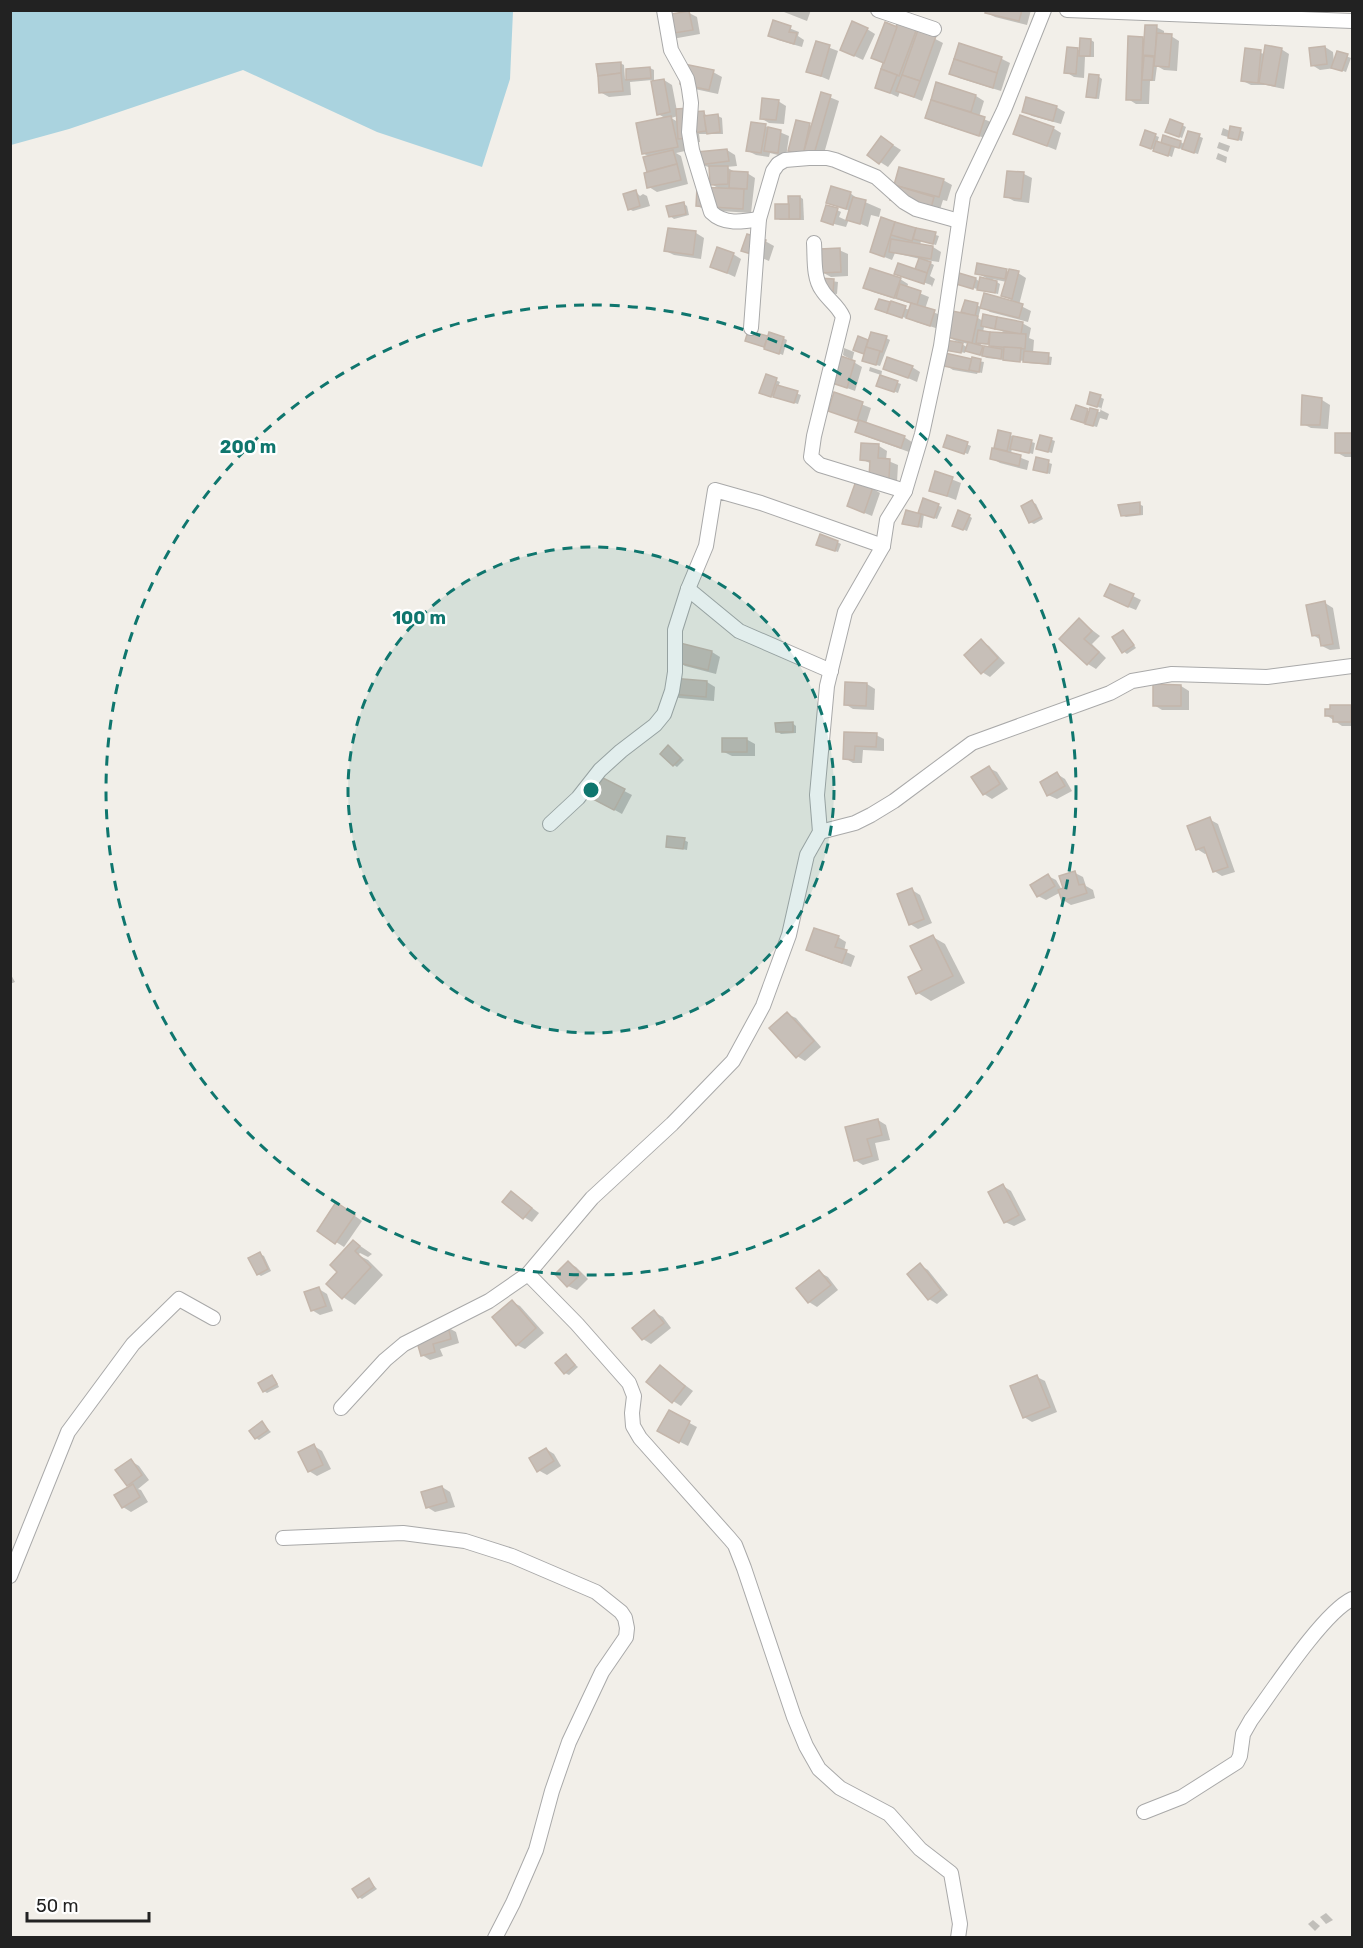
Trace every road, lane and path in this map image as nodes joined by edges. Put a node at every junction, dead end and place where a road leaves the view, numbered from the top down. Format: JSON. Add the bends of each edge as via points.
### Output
{"nodes":[{"id":1,"x":664,"y":10,"type":"edge"},
{"id":2,"x":878,"y":10,"type":"edge"},
{"id":3,"x":1044,"y":10,"type":"edge"},
{"id":4,"x":1067,"y":10,"type":"edge"},
{"id":5,"x":1353,"y":21,"type":"edge"},
{"id":6,"x":934,"y":28,"type":"dead end"},
{"id":7,"x":759,"y":219,"type":"junction"},
{"id":8,"x":959,"y":221,"type":"junction"},
{"id":9,"x":814,"y":243,"type":"dead end"},
{"id":10,"x":751,"y":328,"type":"dead end"},
{"id":11,"x":905,"y":491,"type":"junction"},
{"id":12,"x":883,"y":546,"type":"junction"},
{"id":13,"x":688,"y":589,"type":"junction"},
{"id":14,"x":1353,"y":666,"type":"edge"},
{"id":15,"x":831,"y":671,"type":"junction"},
{"id":16,"x":550,"y":824,"type":"dead end"},
{"id":17,"x":820,"y":832,"type":"junction"},
{"id":18,"x":528,"y":1274,"type":"junction"},
{"id":19,"x":213,"y":1318,"type":"dead end"},
{"id":20,"x":341,"y":1408,"type":"dead end"},
{"id":21,"x":283,"y":1538,"type":"dead end"},
{"id":22,"x":10,"y":1576,"type":"edge"},
{"id":23,"x":1353,"y":1599,"type":"edge"},
{"id":24,"x":1144,"y":1812,"type":"dead end"},
{"id":25,"x":495,"y":1938,"type":"edge"},
{"id":26,"x":958,"y":1938,"type":"edge"}],
"edges":[{"from":1,"to":7,"type":"street","via":[[671,50],[687,78],[692,150],[711,212],[718,219],[729,221]]},
{"from":2,"to":6,"type":"street"},
{"from":3,"to":8,"type":"street","via":[[1005,110],[963,196]]},
{"from":4,"to":5,"type":"street"},
{"from":7,"to":8,"type":"street","via":[[778,164],[785,160],[827,158],[876,177],[916,209]]},
{"from":7,"to":10,"type":"street"},
{"from":8,"to":11,"type":"street","via":[[941,345]]},
{"from":9,"to":11,"type":"street","via":[[821,290],[843,317],[811,457],[820,465]]},
{"from":11,"to":12,"type":"street","via":[[887,520]]},
{"from":12,"to":13,"type":"street","via":[[715,490],[706,546]]},
{"from":12,"to":15,"type":"street","via":[[845,612]]},
{"from":13,"to":15,"type":"street","via":[[739,631]]},
{"from":13,"to":16,"type":"street","via":[[675,630],[675,672],[664,714],[605,765]]},
{"from":14,"to":17,"type":"street","via":[[1267,677],[1172,674],[1132,681],[1110,693],[972,743],[871,815],[836,830]]},
{"from":15,"to":17,"type":"street","via":[[817,795]]},
{"from":17,"to":18,"type":"street","via":[[807,855],[789,935],[763,1006],[733,1061],[592,1198]]},
{"from":18,"to":20,"type":"street","via":[[480,1306],[404,1344]]},
{"from":18,"to":26,"type":"street","via":[[629,1383],[634,1396],[633,1426],[640,1438],[735,1545],[794,1718],[819,1769],[840,1788],[889,1814],[920,1849],[951,1873],[960,1924]]},
{"from":19,"to":22,"type":"street","via":[[179,1299],[133,1344],[68,1432]]},
{"from":21,"to":25,"type":"street","via":[[403,1533],[465,1541],[512,1556],[596,1592],[625,1618],[626,1637],[602,1672],[569,1742],[536,1850]]},
{"from":23,"to":24,"type":"street","via":[[1318,1631],[1251,1720],[1237,1762],[1182,1797]]}]}
